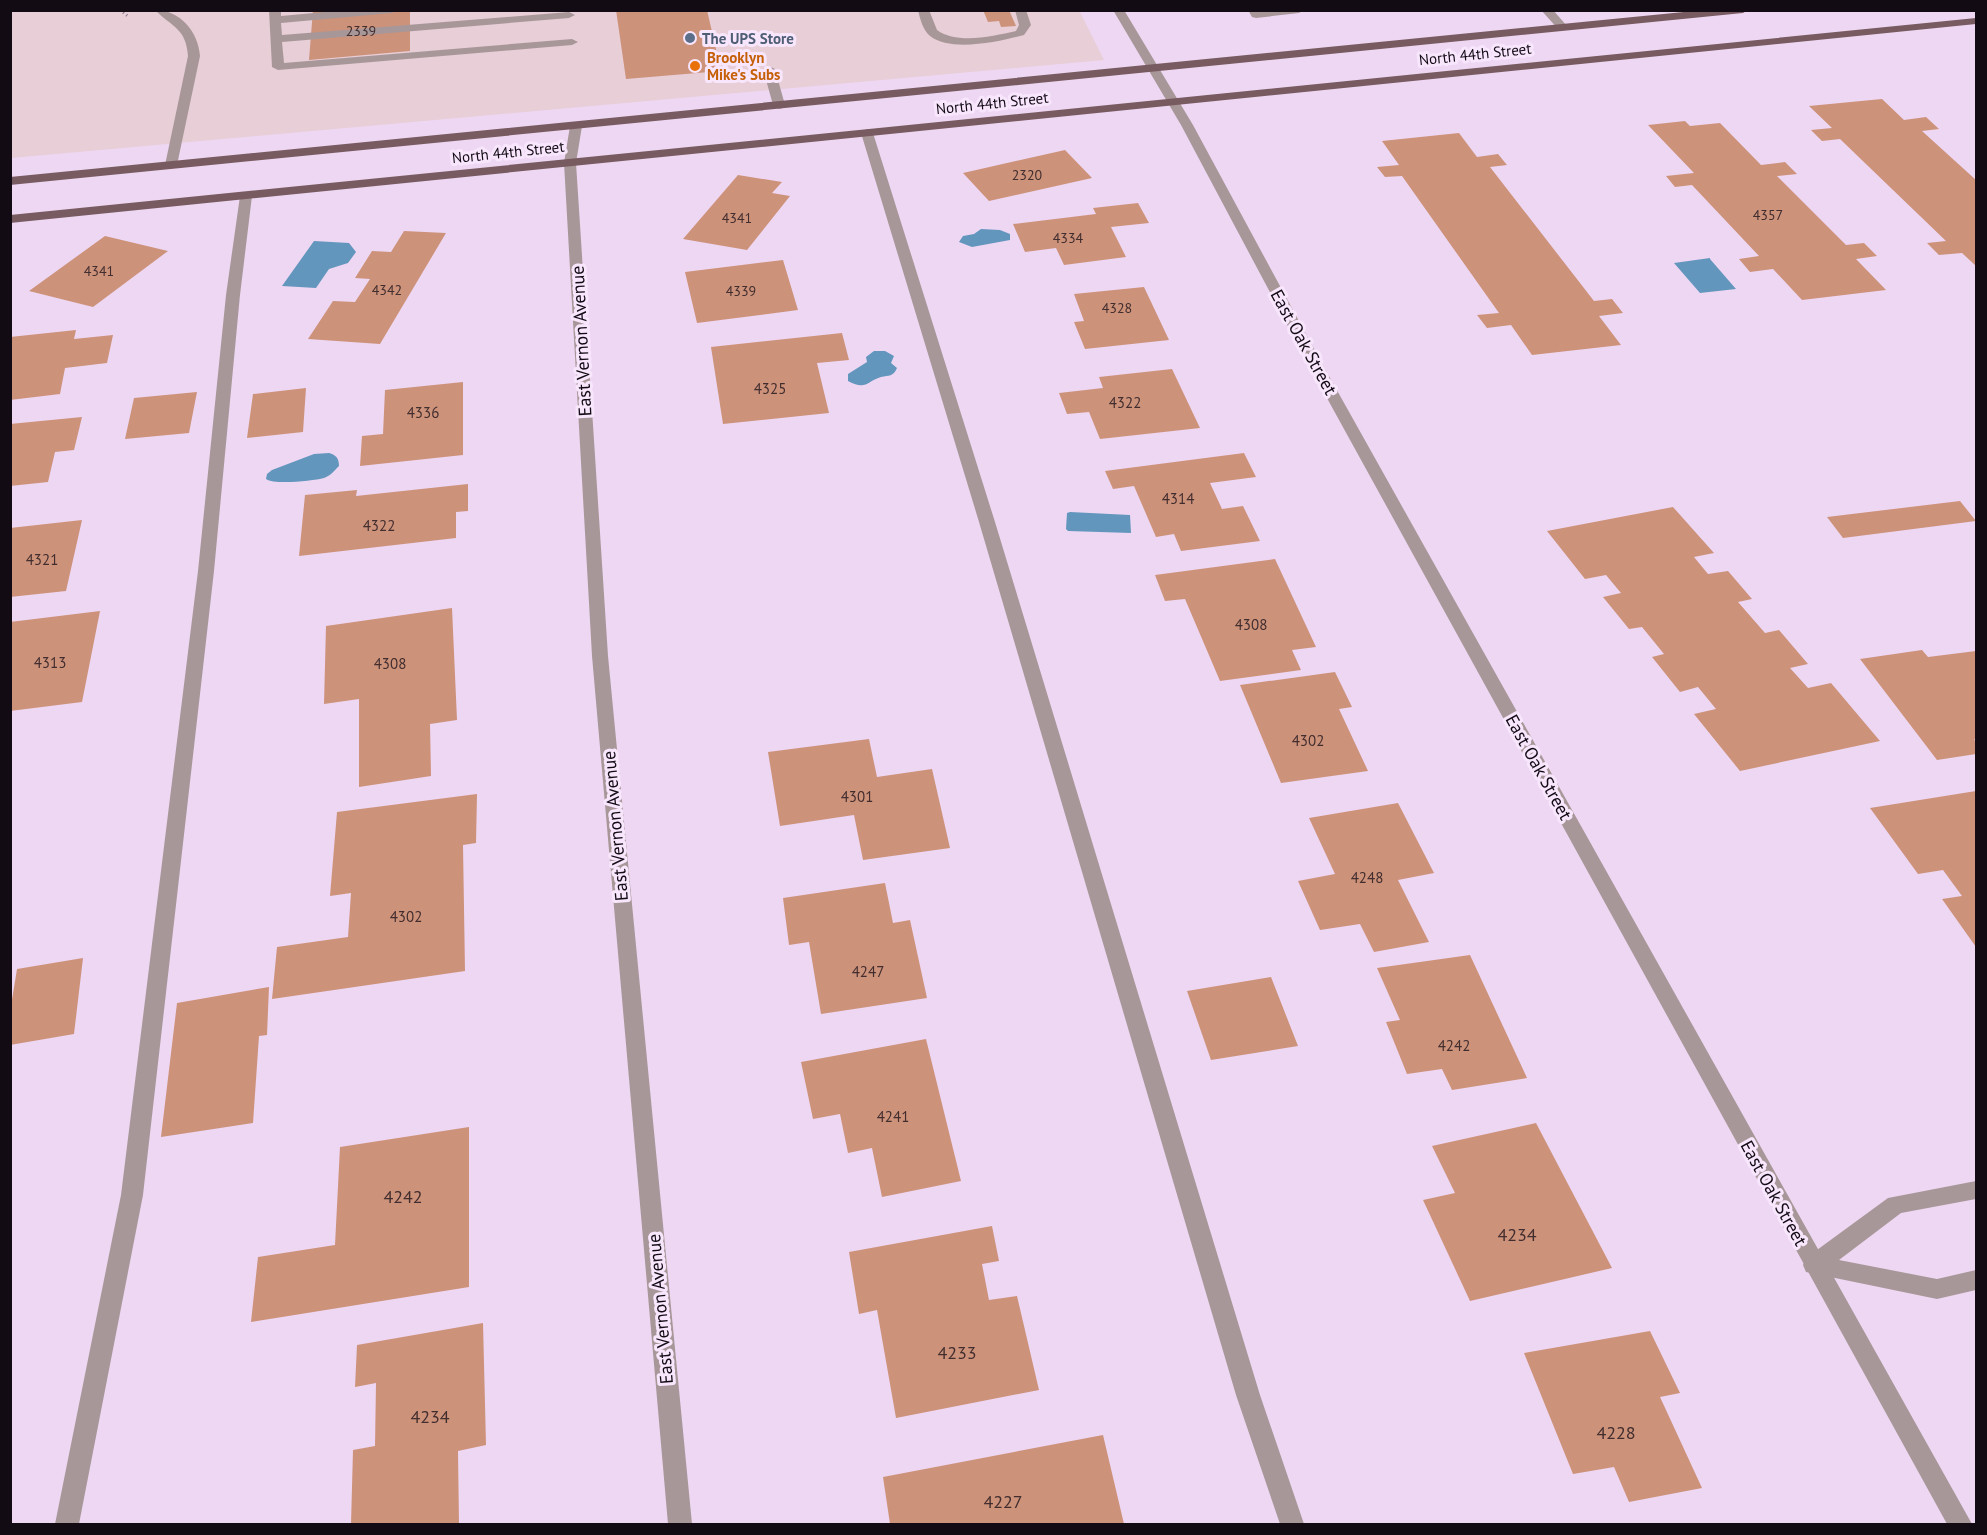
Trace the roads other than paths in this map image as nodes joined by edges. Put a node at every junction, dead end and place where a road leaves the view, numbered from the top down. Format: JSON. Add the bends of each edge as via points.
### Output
{"nodes":[{"id":1,"x":160,"y":10,"type":"edge"},
{"id":2,"x":392,"y":10,"type":"edge"},
{"id":3,"x":520,"y":10,"type":"edge"},
{"id":4,"x":923,"y":10,"type":"edge"},
{"id":5,"x":1020,"y":10,"type":"edge"},
{"id":6,"x":1118,"y":10,"type":"edge"},
{"id":7,"x":1252,"y":10,"type":"edge"},
{"id":8,"x":1299,"y":10,"type":"edge"},
{"id":9,"x":1546,"y":10,"type":"edge"},
{"id":10,"x":1743,"y":10,"type":"edge"},
{"id":11,"x":1687,"y":13,"type":"edge"},
{"id":12,"x":569,"y":15,"type":"dead end"},
{"id":13,"x":1977,"y":21,"type":"edge"},
{"id":14,"x":275,"y":25,"type":"edge"},
{"id":15,"x":1563,"y":28,"type":"junction"},
{"id":16,"x":572,"y":42,"type":"dead end"},
{"id":17,"x":1152,"y":67,"type":"junction"},
{"id":18,"x":770,"y":69,"type":"dead end"},
{"id":19,"x":1173,"y":101,"type":"junction"},
{"id":20,"x":779,"y":105,"type":"junction"},
{"id":21,"x":576,"y":126,"type":"junction"},
{"id":22,"x":867,"y":133,"type":"junction"},
{"id":23,"x":570,"y":163,"type":"junction"},
{"id":24,"x":171,"y":165,"type":"junction"},
{"id":25,"x":10,"y":181,"type":"edge"},
{"id":26,"x":246,"y":196,"type":"junction"},
{"id":27,"x":10,"y":219,"type":"edge"},
{"id":28,"x":1977,"y":1190,"type":"edge"},
{"id":29,"x":1814,"y":1265,"type":"junction"},
{"id":30,"x":1977,"y":1280,"type":"edge"},
{"id":31,"x":67,"y":1524,"type":"edge"},
{"id":32,"x":681,"y":1524,"type":"edge"},
{"id":33,"x":1292,"y":1524,"type":"edge"},
{"id":34,"x":1960,"y":1524,"type":"edge"}],
"edges":[{"from":1,"to":24,"type":"street","via":[[190,32],[194,46]]},
{"from":2,"to":14,"type":"street"},
{"from":3,"to":14,"type":"street"},
{"from":4,"to":5,"type":"street","via":[[930,29],[937,36],[952,40],[1020,33],[1025,25]]},
{"from":6,"to":17,"type":"street","name":"East Oak Street"},
{"from":7,"to":8,"type":"street","via":[[1256,15]]},
{"from":9,"to":15,"type":"street"},
{"from":10,"to":11,"type":"main road","name":"North 44th Street"},
{"from":11,"to":15,"type":"main road","name":"North 44th Street"},
{"from":12,"to":14,"type":"street"},
{"from":13,"to":19,"type":"main road","name":"North 44th Street"},
{"from":14,"to":16,"type":"street","via":[[278,67]]},
{"from":15,"to":17,"type":"main road","name":"North 44th Street"},
{"from":17,"to":19,"type":"street","name":"East Oak Street"},
{"from":17,"to":20,"type":"main road","name":"North 44th Street"},
{"from":18,"to":20,"type":"street"},
{"from":19,"to":22,"type":"main road","name":"North 44th Street"},
{"from":19,"to":29,"type":"street","name":"East Oak Street"},
{"from":20,"to":21,"type":"main road","name":"North 44th Street"},
{"from":21,"to":23,"type":"street","name":"East Vernon Avenue"},
{"from":21,"to":24,"type":"main road","name":"North 44th Street"},
{"from":22,"to":23,"type":"main road","name":"North 44th Street"},
{"from":22,"to":33,"type":"street","via":[[1248,1395]]},
{"from":23,"to":26,"type":"main road","name":"North 44th Street"},
{"from":23,"to":32,"type":"street","name":"East Vernon Avenue","via":[[600,656]]},
{"from":24,"to":25,"type":"main road","name":"North 44th Street"},
{"from":26,"to":27,"type":"main road","name":"North 44th Street"},
{"from":26,"to":31,"type":"street","via":[[132,1195]]},
{"from":28,"to":29,"type":"street","via":[[1896,1205]]},
{"from":29,"to":30,"type":"street","via":[[1937,1288]]},
{"from":29,"to":34,"type":"street","name":"East Oak Street"}]}
